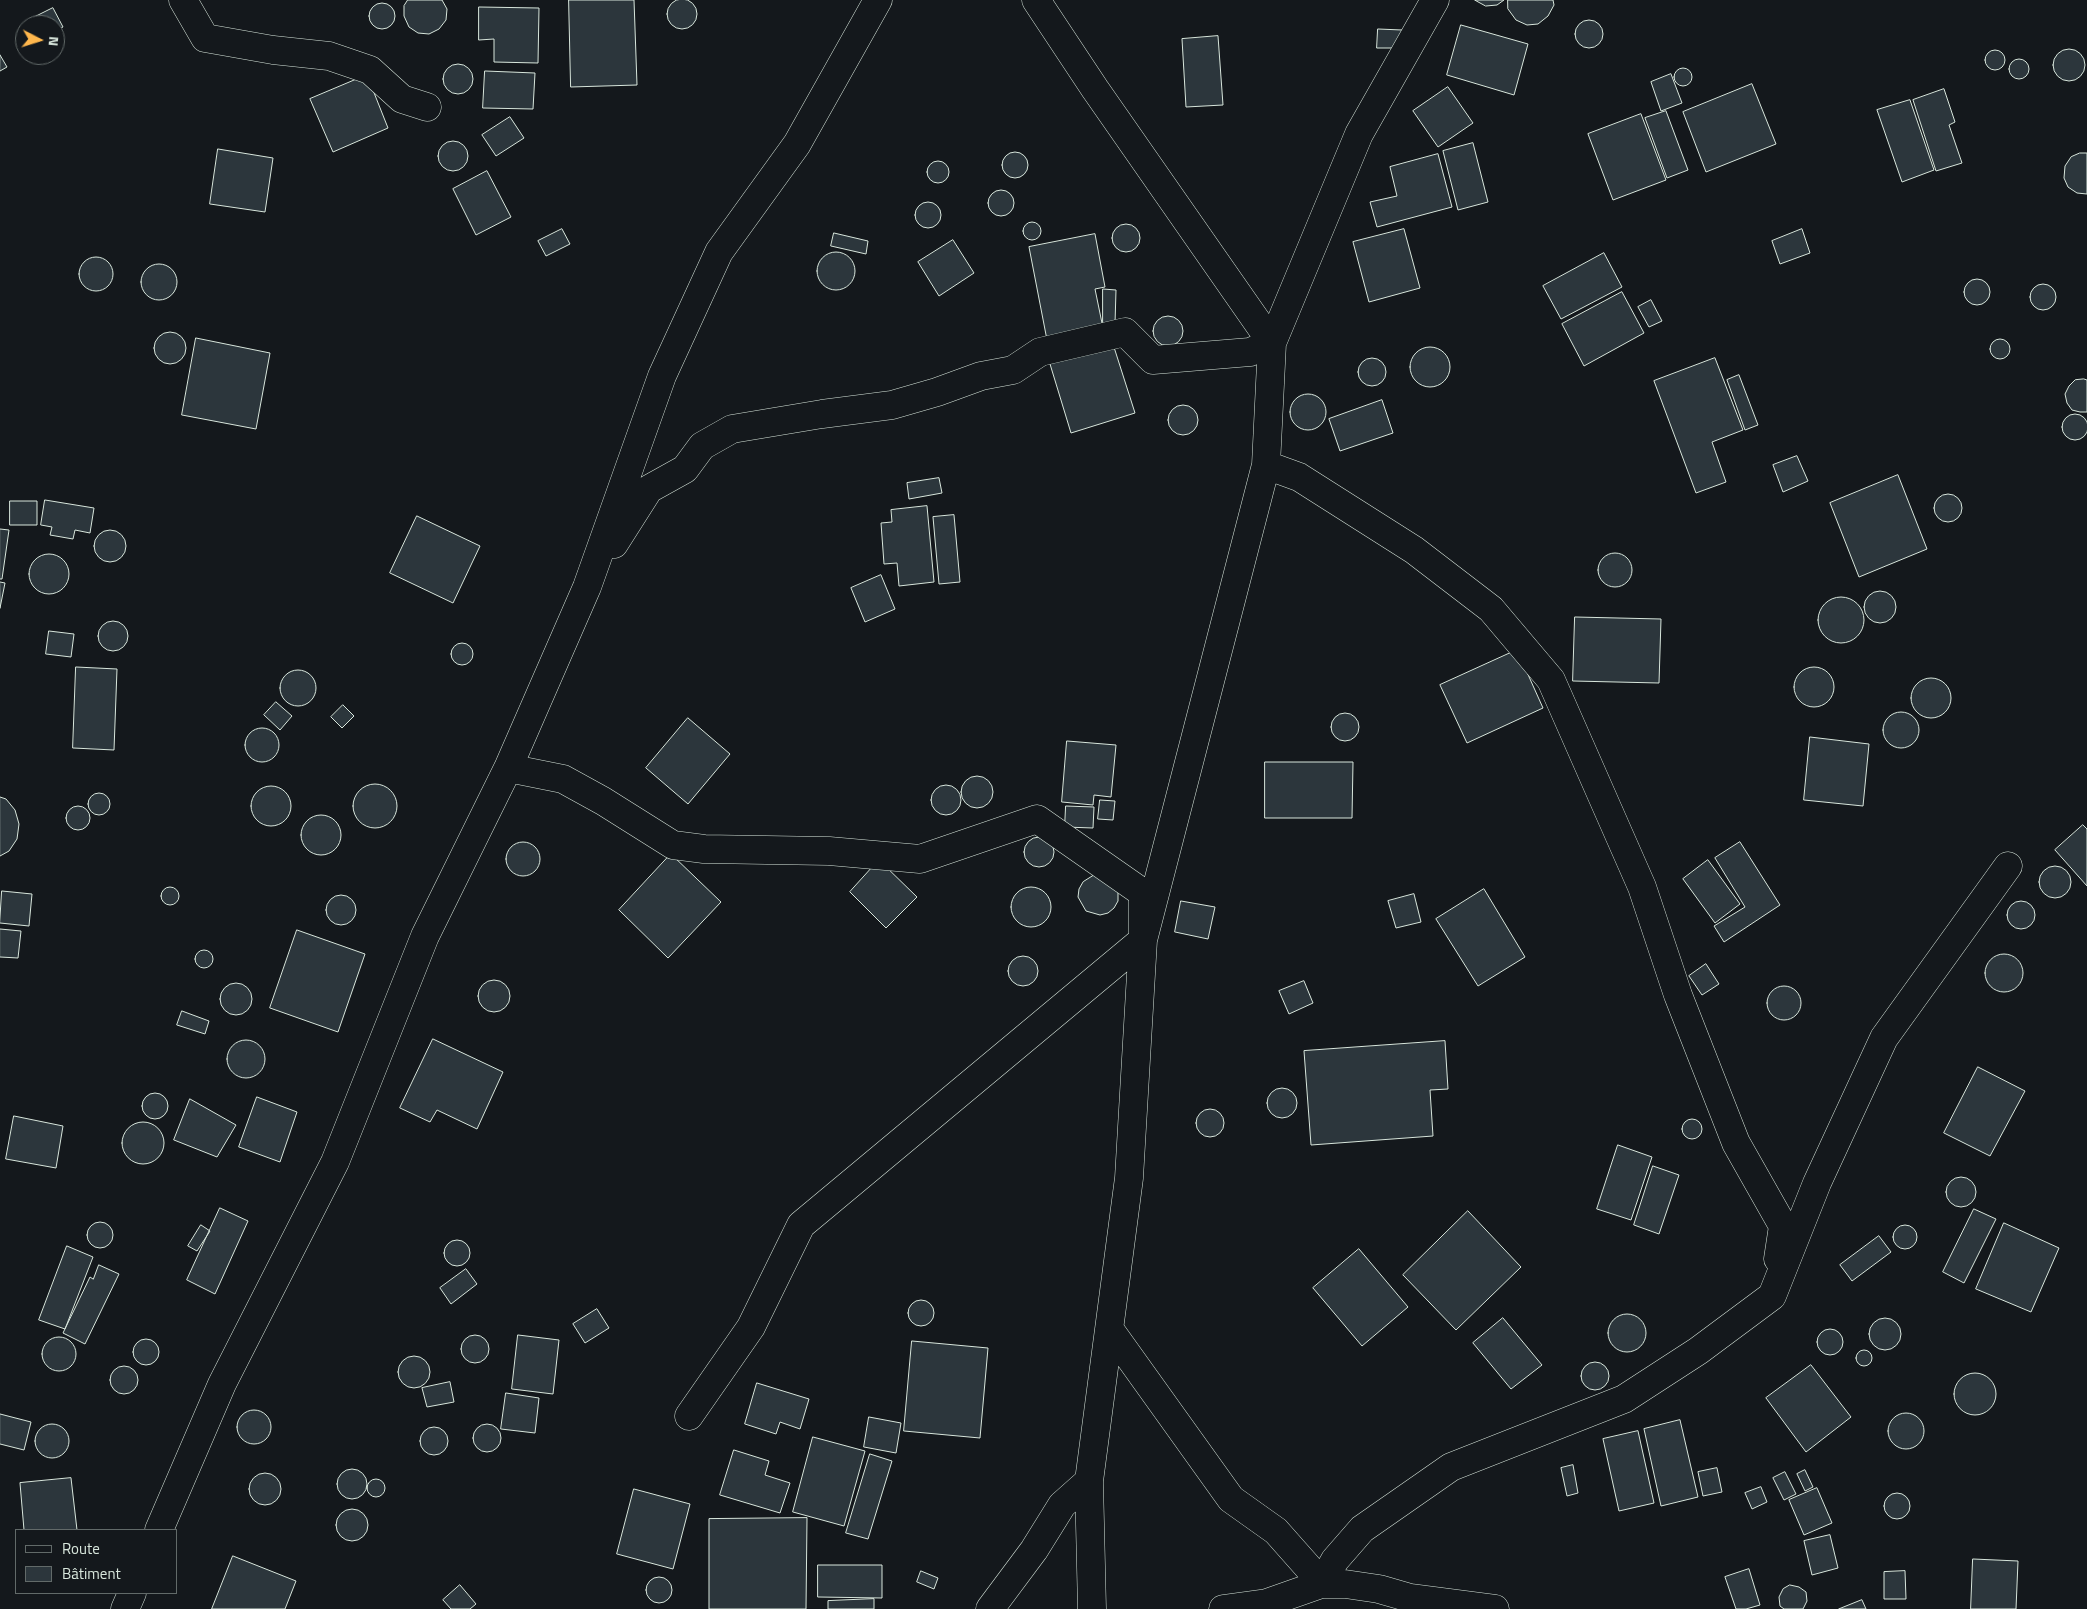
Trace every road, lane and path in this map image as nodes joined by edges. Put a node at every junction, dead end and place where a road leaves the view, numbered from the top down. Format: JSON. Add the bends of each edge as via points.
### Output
{"nodes":[{"id":1,"x":183,"y":0,"type":"edge"},
{"id":2,"x":878,"y":0,"type":"edge"},
{"id":3,"x":1036,"y":0,"type":"edge"},
{"id":4,"x":1435,"y":0,"type":"edge"},
{"id":5,"x":427,"y":108,"type":"dead end"},
{"id":6,"x":1272,"y":343,"type":"junction"},
{"id":7,"x":1266,"y":465,"type":"junction"},
{"id":8,"x":587,"y":587,"type":"junction"},
{"id":9,"x":508,"y":768,"type":"junction"},
{"id":10,"x":2008,"y":866,"type":"dead end"},
{"id":11,"x":1143,"y":940,"type":"junction"},
{"id":12,"x":1772,"y":1296,"type":"junction"},
{"id":13,"x":1110,"y":1330,"type":"junction"},
{"id":14,"x":689,"y":1416,"type":"dead end"},
{"id":15,"x":1089,"y":1482,"type":"junction"},
{"id":16,"x":159,"y":1529,"type":"edge"},
{"id":17,"x":132,"y":1594,"type":"edge"},
{"id":18,"x":125,"y":1609,"type":"edge"},
{"id":19,"x":990,"y":1609,"type":"edge"},
{"id":20,"x":1092,"y":1609,"type":"edge"},
{"id":21,"x":1223,"y":1609,"type":"edge"},
{"id":22,"x":1495,"y":1609,"type":"edge"}],
"edges":[{"from":1,"to":5,"type":"street","via":[[205,38],[329,56],[370,70],[402,99]]},
{"from":2,"to":8,"type":"street","via":[[797,144],[719,252],[662,376]]},
{"from":3,"to":6,"type":"street","via":[[1094,89]]},
{"from":4,"to":6,"type":"street","via":[[1360,134]]},
{"from":6,"to":7,"type":"street"},
{"from":6,"to":8,"type":"street","via":[[1250,352],[1154,360],[1125,332],[1040,352],[1013,370],[981,376],[892,405],[732,429],[702,446],[685,469],[649,489]]},
{"from":7,"to":11,"type":"street"},
{"from":7,"to":12,"type":"street","via":[[1299,477],[1414,550],[1491,609],[1551,680],[1642,887],[1678,995],[1736,1144],[1783,1226]]},
{"from":8,"to":9,"type":"street"},
{"from":9,"to":11,"type":"street","via":[[563,779],[673,845],[704,849],[830,851],[920,859],[1037,819],[1143,893]]},
{"from":9,"to":16,"type":"street","via":[[425,936],[335,1162],[222,1384]]},
{"from":10,"to":12,"type":"street","via":[[1884,1038],[1818,1183]]},
{"from":11,"to":13,"type":"street","via":[[1129,1178]]},
{"from":11,"to":14,"type":"street","via":[[801,1225],[751,1327]]},
{"from":12,"to":13,"type":"street","via":[[1698,1351],[1624,1399],[1451,1467],[1362,1529],[1335,1560],[1322,1583],[1276,1531],[1230,1499]]},
{"from":13,"to":15,"type":"street"},
{"from":15,"to":19,"type":"street","via":[[1062,1505],[1034,1550]]},
{"from":15,"to":20,"type":"street"},
{"from":17,"to":18,"type":"street"},
{"from":21,"to":22,"type":"street","via":[[1268,1603],[1321,1584],[1345,1584],[1410,1598]]}]}
